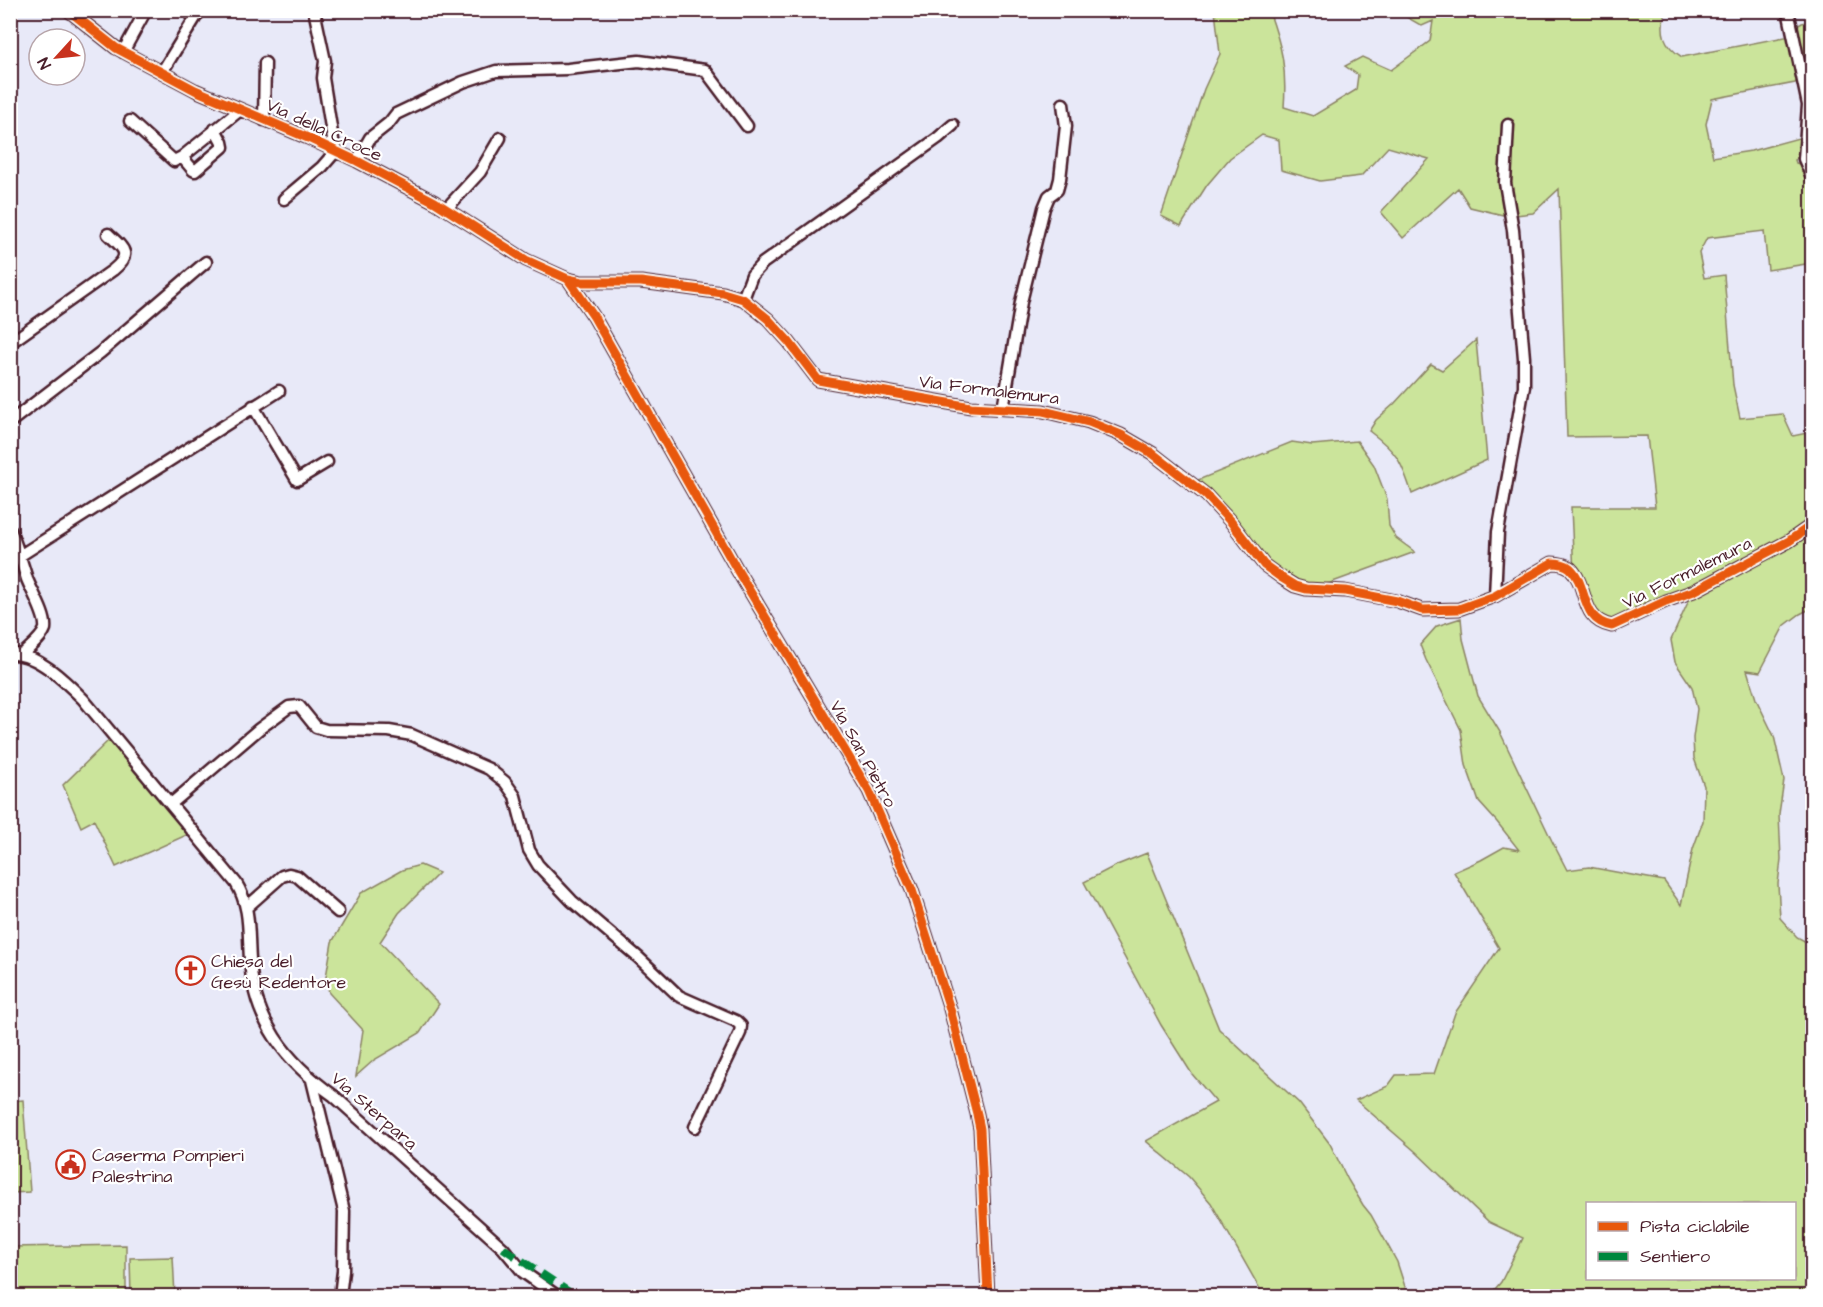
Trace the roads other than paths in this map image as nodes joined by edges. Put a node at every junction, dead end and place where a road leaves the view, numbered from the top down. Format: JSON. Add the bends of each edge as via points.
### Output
{"nodes":[{"id":1,"x":68,"y":10,"type":"edge"},
{"id":2,"x":146,"y":10,"type":"edge"},
{"id":3,"x":200,"y":10,"type":"edge"},
{"id":4,"x":314,"y":10,"type":"edge"},
{"id":5,"x":1788,"y":10,"type":"edge"},
{"id":6,"x":123,"y":52,"type":"junction"},
{"id":7,"x":265,"y":63,"type":"dead end"},
{"id":8,"x":162,"y":72,"type":"junction"},
{"id":9,"x":1063,"y":104,"type":"dead end"},
{"id":10,"x":240,"y":110,"type":"junction"},
{"id":11,"x":264,"y":120,"type":"junction"},
{"id":12,"x":130,"y":122,"type":"dead end"},
{"id":13,"x":953,"y":125,"type":"dead end"},
{"id":14,"x":747,"y":126,"type":"dead end"},
{"id":15,"x":1508,"y":126,"type":"dead end"},
{"id":16,"x":216,"y":129,"type":"junction"},
{"id":17,"x":500,"y":138,"type":"dead end"},
{"id":18,"x":335,"y":152,"type":"junction"},
{"id":19,"x":182,"y":157,"type":"junction"},
{"id":20,"x":357,"y":161,"type":"junction"},
{"id":21,"x":1812,"y":177,"type":"edge"},
{"id":22,"x":284,"y":200,"type":"dead end"},
{"id":23,"x":446,"y":209,"type":"junction"},
{"id":24,"x":108,"y":234,"type":"dead end"},
{"id":25,"x":206,"y":262,"type":"dead end"},
{"id":26,"x":568,"y":279,"type":"junction"},
{"id":27,"x":743,"y":299,"type":"junction"},
{"id":28,"x":10,"y":343,"type":"edge"},
{"id":29,"x":279,"y":391,"type":"dead end"},
{"id":30,"x":253,"y":406,"type":"junction"},
{"id":31,"x":1003,"y":409,"type":"junction"},
{"id":32,"x":10,"y":422,"type":"edge"},
{"id":33,"x":327,"y":462,"type":"dead end"},
{"id":34,"x":1812,"y":525,"type":"edge"},
{"id":35,"x":10,"y":530,"type":"edge"},
{"id":36,"x":21,"y":555,"type":"junction"},
{"id":37,"x":1495,"y":596,"type":"junction"},
{"id":38,"x":10,"y":654,"type":"edge"},
{"id":39,"x":23,"y":654,"type":"junction"},
{"id":40,"x":171,"y":804,"type":"junction"},
{"id":41,"x":247,"y":907,"type":"junction"},
{"id":42,"x":338,"y":912,"type":"dead end"},
{"id":43,"x":312,"y":1080,"type":"junction"},
{"id":44,"x":695,"y":1126,"type":"dead end"},
{"id":45,"x":340,"y":1296,"type":"edge"},
{"id":46,"x":557,"y":1296,"type":"edge"},
{"id":47,"x":988,"y":1296,"type":"edge"}],
"edges":[{"from":1,"to":6,"type":"street","name":"Via della Croce"},
{"from":2,"to":6,"type":"street"},
{"from":3,"to":8,"type":"street"},
{"from":4,"to":18,"type":"street","name":"Via della Croce","via":[[326,61],[323,78]]},
{"from":5,"to":21,"type":"street","via":[[1808,105],[1804,159]]},
{"from":6,"to":8,"type":"street","name":"Via della Croce"},
{"from":7,"to":11,"type":"street","name":"Via della Croce"},
{"from":8,"to":10,"type":"street","name":"Via della Croce"},
{"from":9,"to":31,"type":"street","via":[[1066,126],[1060,179],[1044,208],[1021,302]]},
{"from":10,"to":11,"type":"street","name":"Via della Croce"},
{"from":10,"to":16,"type":"street"},
{"from":11,"to":18,"type":"street","name":"Via della Croce"},
{"from":12,"to":19,"type":"street","via":[[174,161]]},
{"from":13,"to":27,"type":"street","via":[[763,263],[752,275]]},
{"from":14,"to":20,"type":"street","name":"Via della Croce","via":[[705,70],[639,61],[568,69],[496,70],[400,111],[370,138]]},
{"from":15,"to":37,"type":"street","via":[[1505,183],[1513,230],[1524,386],[1498,532]]},
{"from":16,"to":19,"type":"street"},
{"from":16,"to":19,"type":"street","via":[[223,147],[195,171]]},
{"from":17,"to":23,"type":"street","via":[[480,172]]},
{"from":18,"to":20,"type":"street","name":"Via della Croce"},
{"from":18,"to":22,"type":"street","name":"Via della Croce"},
{"from":20,"to":23,"type":"street","name":"Via della Croce"},
{"from":23,"to":26,"type":"street","name":"Via della Croce","via":[[526,260]]},
{"from":24,"to":28,"type":"street","via":[[124,250],[123,261]]},
{"from":25,"to":32,"type":"street","via":[[101,352]]},
{"from":26,"to":27,"type":"street","name":"Via Formalemura","via":[[641,282]]},
{"from":26,"to":47,"type":"street","name":"Via San Pietro","via":[[594,317],[739,573],[869,791],[912,890],[950,1009],[980,1129]]},
{"from":27,"to":31,"type":"street","name":"Via Formalemura","via":[[768,319],[818,380]]},
{"from":29,"to":30,"type":"street"},
{"from":30,"to":33,"type":"street","via":[[297,480]]},
{"from":30,"to":36,"type":"street"},
{"from":31,"to":37,"type":"street","name":"Via Formalemura","via":[[1043,411],[1089,423],[1152,453],[1206,495],[1264,565],[1295,586],[1356,593],[1422,610],[1459,609]]},
{"from":34,"to":37,"type":"street","name":"Via Formalemura","via":[[1694,591],[1617,626],[1598,621],[1570,568],[1552,562]]},
{"from":35,"to":36,"type":"street"},
{"from":36,"to":39,"type":"street","via":[[45,626],[42,635]]},
{"from":38,"to":39,"type":"street"},
{"from":39,"to":40,"type":"street","name":"Via Sterpara","via":[[83,699]]},
{"from":40,"to":41,"type":"street","name":"Via Sterpara","via":[[232,878]]},
{"from":40,"to":44,"type":"street","via":[[289,707],[299,706],[316,727],[412,735],[489,769],[515,796],[529,850],[538,865],[572,901],[679,996],[741,1026]]},
{"from":41,"to":42,"type":"street","via":[[280,877],[290,874],[299,877]]},
{"from":41,"to":43,"type":"street","name":"Via Sterpara","via":[[252,978],[259,1007],[280,1046]]},
{"from":43,"to":45,"type":"street","via":[[344,1211]]},
{"from":43,"to":46,"type":"street","name":"Via Sterpara","via":[[495,1240],[523,1272]]}]}
